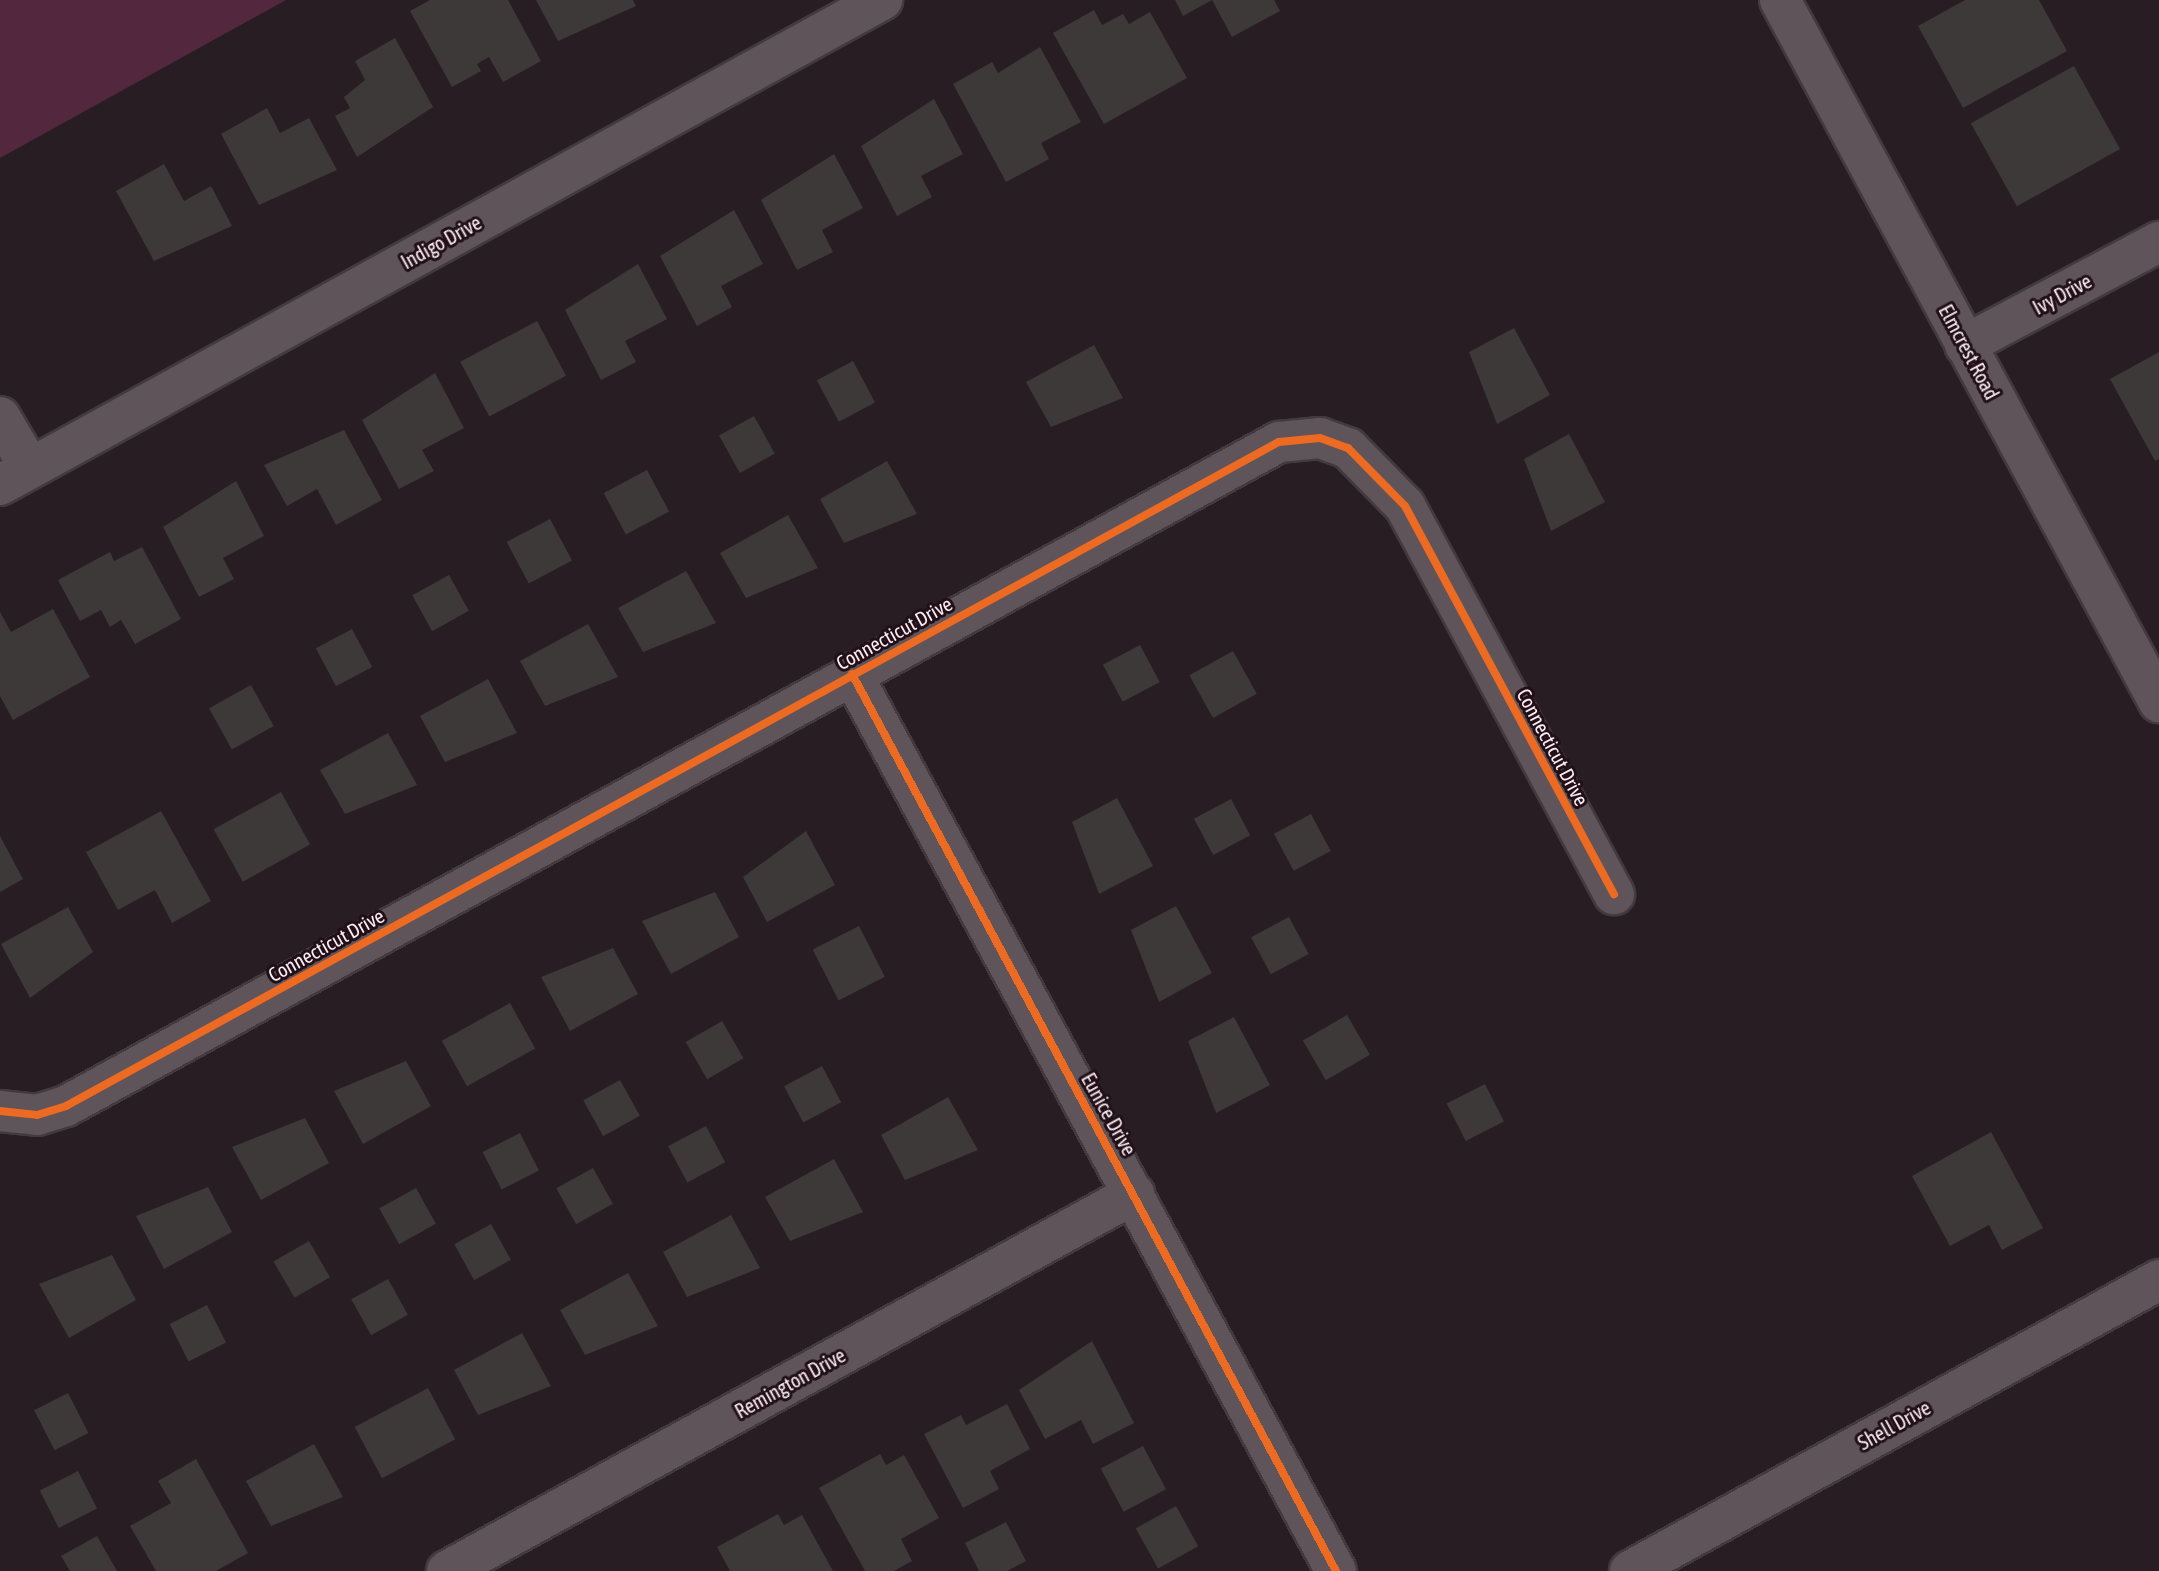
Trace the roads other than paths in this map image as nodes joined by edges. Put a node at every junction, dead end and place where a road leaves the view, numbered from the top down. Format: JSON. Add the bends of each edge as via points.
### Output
{"nodes":[{"id":1,"x":882,"y":0,"type":"edge"},
{"id":2,"x":1780,"y":0,"type":"edge"},
{"id":3,"x":2159,"y":242,"type":"edge"},
{"id":4,"x":1965,"y":345,"type":"junction"},
{"id":5,"x":0,"y":417,"type":"edge"},
{"id":6,"x":15,"y":477,"type":"edge"},
{"id":7,"x":852,"y":674,"type":"junction"},
{"id":8,"x":2159,"y":702,"type":"edge"},
{"id":9,"x":1614,"y":894,"type":"dead end"},
{"id":10,"x":0,"y":1111,"type":"edge"},
{"id":11,"x":1134,"y":1194,"type":"junction"},
{"id":12,"x":2159,"y":1280,"type":"edge"},
{"id":13,"x":447,"y":1571,"type":"edge"},
{"id":14,"x":1336,"y":1571,"type":"edge"},
{"id":15,"x":1630,"y":1571,"type":"edge"}],
"edges":[{"from":1,"to":6,"type":"street","name":"Indigo Drive"},
{"from":2,"to":4,"type":"street","name":"Elmcrest Road"},
{"from":3,"to":4,"type":"street","name":"Ivy Drive"},
{"from":4,"to":8,"type":"street","name":"Elmcrest Road"},
{"from":5,"to":6,"type":"street"},
{"from":7,"to":9,"type":"street","name":"Connecticut Drive","via":[[1279,442],[1320,438],[1375,468],[1405,506]]},
{"from":7,"to":10,"type":"street","name":"Connecticut Drive","via":[[66,1106],[37,1115]]},
{"from":7,"to":11,"type":"street","name":"Eunice Drive"},
{"from":11,"to":13,"type":"street","name":"Remington Drive"},
{"from":11,"to":14,"type":"street","name":"Eunice Drive"},
{"from":12,"to":15,"type":"street","name":"Shell Drive"}]}
